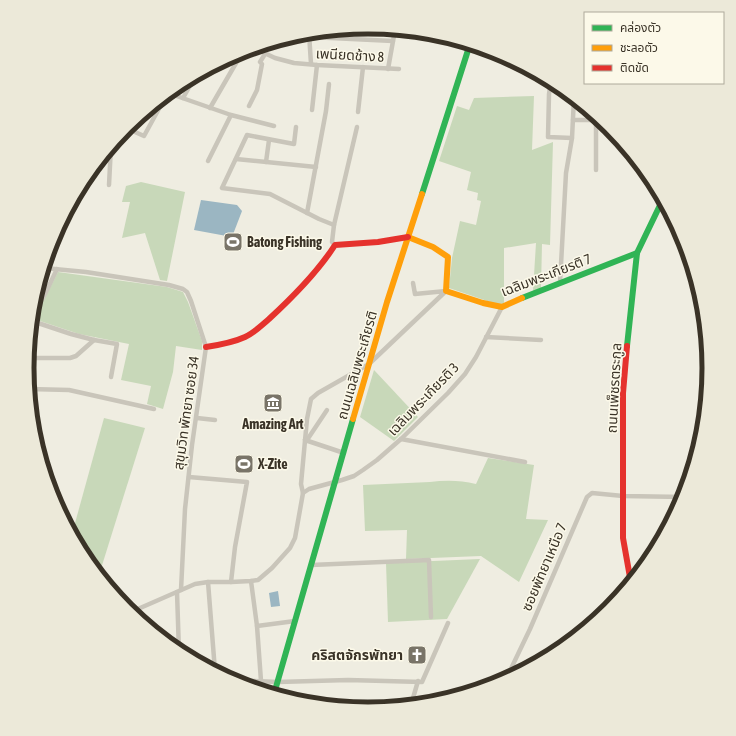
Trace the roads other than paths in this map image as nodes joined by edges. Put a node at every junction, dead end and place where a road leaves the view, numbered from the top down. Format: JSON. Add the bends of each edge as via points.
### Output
{"nodes":[{"id":1,"x":350,"y":35,"type":"edge"},
{"id":2,"x":352,"y":35,"type":"edge"},
{"id":3,"x":394,"y":35,"type":"edge"},
{"id":4,"x":329,"y":37,"type":"edge"},
{"id":5,"x":349,"y":38,"type":"junction"},
{"id":6,"x":309,"y":39,"type":"edge"},
{"id":7,"x":393,"y":42,"type":"junction"},
{"id":8,"x":468,"y":50,"type":"edge"},
{"id":9,"x":261,"y":52,"type":"edge"},
{"id":10,"x":265,"y":54,"type":"junction"},
{"id":11,"x":238,"y":60,"type":"edge"},
{"id":12,"x":311,"y":64,"type":"junction"},
{"id":13,"x":317,"y":65,"type":"junction"},
{"id":14,"x":363,"y":68,"type":"junction"},
{"id":15,"x":388,"y":69,"type":"junction"},
{"id":16,"x":399,"y":69,"type":"dead end"},
{"id":17,"x":328,"y":84,"type":"dead end"},
{"id":18,"x":190,"y":85,"type":"edge"},
{"id":19,"x":550,"y":87,"type":"edge"},
{"id":20,"x":174,"y":96,"type":"edge"},
{"id":21,"x":183,"y":98,"type":"junction"},
{"id":22,"x":574,"y":105,"type":"edge"},
{"id":23,"x":249,"y":106,"type":"dead end"},
{"id":24,"x":160,"y":107,"type":"edge"},
{"id":25,"x":210,"y":108,"type":"junction"},
{"id":26,"x":312,"y":110,"type":"dead end"},
{"id":27,"x":358,"y":112,"type":"dead end"},
{"id":28,"x":231,"y":115,"type":"junction"},
{"id":29,"x":590,"y":119,"type":"edge"},
{"id":30,"x":573,"y":120,"type":"junction"},
{"id":31,"x":596,"y":124,"type":"edge"},
{"id":32,"x":274,"y":126,"type":"dead end"},
{"id":33,"x":357,"y":127,"type":"dead end"},
{"id":34,"x":296,"y":128,"type":"dead end"},
{"id":35,"x":133,"y":131,"type":"edge"},
{"id":36,"x":572,"y":138,"type":"junction"},
{"id":37,"x":269,"y":140,"type":"junction"},
{"id":38,"x":110,"y":156,"type":"edge"},
{"id":39,"x":236,"y":159,"type":"junction"},
{"id":40,"x":208,"y":161,"type":"dead end"},
{"id":41,"x":266,"y":162,"type":"junction"},
{"id":42,"x":316,"y":167,"type":"junction"},
{"id":43,"x":596,"y":170,"type":"dead end"},
{"id":44,"x":109,"y":185,"type":"dead end"},
{"id":45,"x":660,"y":206,"type":"edge"},
{"id":46,"x":307,"y":213,"type":"junction"},
{"id":47,"x":334,"y":225,"type":"junction"},
{"id":48,"x":408,"y":237,"type":"junction"},
{"id":49,"x":335,"y":245,"type":"junction"},
{"id":50,"x":637,"y":253,"type":"junction"},
{"id":51,"x":50,"y":268,"type":"edge"},
{"id":52,"x":56,"y":269,"type":"junction"},
{"id":53,"x":560,"y":282,"type":"junction"},
{"id":54,"x":413,"y":283,"type":"dead end"},
{"id":55,"x":446,"y":291,"type":"junction"},
{"id":56,"x":40,"y":303,"type":"edge"},
{"id":57,"x":502,"y":307,"type":"junction"},
{"id":58,"x":37,"y":323,"type":"edge"},
{"id":59,"x":486,"y":337,"type":"junction"},
{"id":60,"x":94,"y":340,"type":"junction"},
{"id":61,"x":541,"y":340,"type":"dead end"},
{"id":62,"x":206,"y":347,"type":"junction"},
{"id":63,"x":34,"y":358,"type":"edge"},
{"id":64,"x":369,"y":364,"type":"junction"},
{"id":65,"x":111,"y":377,"type":"dead end"},
{"id":66,"x":35,"y":389,"type":"edge"},
{"id":67,"x":154,"y":410,"type":"dead end"},
{"id":68,"x":327,"y":410,"type":"dead end"},
{"id":69,"x":196,"y":418,"type":"junction"},
{"id":70,"x":215,"y":420,"type":"dead end"},
{"id":71,"x":401,"y":439,"type":"junction"},
{"id":72,"x":306,"y":440,"type":"junction"},
{"id":73,"x":344,"y":453,"type":"junction"},
{"id":74,"x":525,"y":462,"type":"dead end"},
{"id":75,"x":189,"y":477,"type":"junction"},
{"id":76,"x":335,"y":482,"type":"junction"},
{"id":77,"x":304,"y":493,"type":"junction"},
{"id":78,"x":623,"y":496,"type":"junction"},
{"id":79,"x":677,"y":497,"type":"edge"},
{"id":80,"x":311,"y":565,"type":"junction"},
{"id":81,"x":629,"y":576,"type":"edge"},
{"id":82,"x":251,"y":581,"type":"junction"},
{"id":83,"x":208,"y":582,"type":"junction"},
{"id":84,"x":231,"y":582,"type":"junction"},
{"id":85,"x":179,"y":591,"type":"junction"},
{"id":86,"x":139,"y":610,"type":"edge"},
{"id":87,"x":431,"y":617,"type":"dead end"},
{"id":88,"x":294,"y":621,"type":"junction"},
{"id":89,"x":448,"y":623,"type":"dead end"},
{"id":90,"x":257,"y":626,"type":"junction"},
{"id":91,"x":179,"y":644,"type":"edge"},
{"id":92,"x":215,"y":665,"type":"edge"},
{"id":93,"x":510,"y":671,"type":"edge"},
{"id":94,"x":252,"y":681,"type":"edge"},
{"id":95,"x":261,"y":681,"type":"junction"},
{"id":96,"x":278,"y":682,"type":"junction"},
{"id":97,"x":420,"y":682,"type":"junction"},
{"id":98,"x":276,"y":689,"type":"edge"},
{"id":99,"x":413,"y":699,"type":"edge"}],
"edges":[{"from":1,"to":5,"type":"street"},
{"from":2,"to":5,"type":"street"},
{"from":3,"to":7,"type":"street"},
{"from":4,"to":5,"type":"street"},
{"from":5,"to":7,"type":"street"},
{"from":6,"to":12,"type":"street"},
{"from":7,"to":15,"type":"street"},
{"from":8,"to":48,"type":"street","name":"ถนนเฉลิมพระเกียรติ"},
{"from":9,"to":10,"type":"street","name":"เพนียดช้าง 8"},
{"from":10,"to":12,"type":"street","name":"เพนียดช้าง 8","via":[[290,62]]},
{"from":10,"to":23,"type":"street","via":[[260,62],[262,64],[258,90]]},
{"from":11,"to":25,"type":"street"},
{"from":12,"to":13,"type":"street","name":"เพนียดช้าง 8"},
{"from":13,"to":14,"type":"street","name":"เพนียดช้าง 8"},
{"from":13,"to":26,"type":"street"},
{"from":14,"to":15,"type":"street","name":"เพนียดช้าง 8"},
{"from":14,"to":27,"type":"street"},
{"from":15,"to":16,"type":"street","name":"เพนียดช้าง 8"},
{"from":17,"to":42,"type":"street"},
{"from":18,"to":21,"type":"street"},
{"from":19,"to":36,"type":"street","via":[[548,137]]},
{"from":20,"to":21,"type":"street"},
{"from":21,"to":25,"type":"street"},
{"from":22,"to":30,"type":"street"},
{"from":24,"to":35,"type":"street","via":[[144,136]]},
{"from":25,"to":28,"type":"street"},
{"from":28,"to":32,"type":"street"},
{"from":28,"to":40,"type":"street"},
{"from":29,"to":30,"type":"street"},
{"from":30,"to":36,"type":"street"},
{"from":31,"to":43,"type":"street"},
{"from":33,"to":47,"type":"street"},
{"from":34,"to":37,"type":"street","via":[[294,144]]},
{"from":36,"to":53,"type":"street","via":[[566,173]]},
{"from":37,"to":39,"type":"street","via":[[247,136]]},
{"from":37,"to":41,"type":"street"},
{"from":38,"to":44,"type":"street"},
{"from":39,"to":41,"type":"street"},
{"from":39,"to":46,"type":"street","via":[[222,188],[270,194]]},
{"from":41,"to":42,"type":"street"},
{"from":42,"to":46,"type":"street"},
{"from":45,"to":50,"type":"street","name":"ถนนเพ็ชรตระกูล"},
{"from":46,"to":47,"type":"street"},
{"from":47,"to":49,"type":"street","via":[[332,242]]},
{"from":48,"to":49,"type":"street"},
{"from":48,"to":55,"type":"street","via":[[433,247],[448,257]]},
{"from":48,"to":64,"type":"street","name":"ถนนเฉลิมพระเกียรติ"},
{"from":49,"to":62,"type":"street","via":[[305,284],[254,332],[230,343]]},
{"from":50,"to":53,"type":"street","name":"เฉลิมพระเกียรติ 7"},
{"from":50,"to":78,"type":"street","name":"ถนนเพ็ชรตระกูล","via":[[624,377]]},
{"from":51,"to":52,"type":"street","name":"สุขุมวิท พัทยา ซอย 34"},
{"from":52,"to":56,"type":"street"},
{"from":52,"to":62,"type":"street","name":"สุขุมวิท พัทยา ซอย 34","via":[[168,284],[183,289],[190,301]]},
{"from":53,"to":57,"type":"street","name":"เฉลิมพระเกียรติ 7"},
{"from":54,"to":55,"type":"street","via":[[415,294]]},
{"from":55,"to":57,"type":"street","name":"เฉลิมพระเกียรติ 7"},
{"from":55,"to":64,"type":"street"},
{"from":57,"to":59,"type":"street","name":"เฉลิมพระเกียรติ 3"},
{"from":58,"to":60,"type":"street"},
{"from":59,"to":61,"type":"street"},
{"from":59,"to":71,"type":"street","name":"เฉลิมพระเกียรติ 3","via":[[465,374]]},
{"from":60,"to":63,"type":"street","via":[[70,358]]},
{"from":60,"to":65,"type":"street","via":[[117,344]]},
{"from":62,"to":69,"type":"street","name":"สุขุมวิท พัทยา ซอย 34"},
{"from":64,"to":72,"type":"street","via":[[311,399]]},
{"from":64,"to":73,"type":"street","name":"ถนนเฉลิมพระเกียรติ"},
{"from":66,"to":67,"type":"street","via":[[69,390]]},
{"from":68,"to":72,"type":"street"},
{"from":69,"to":70,"type":"street"},
{"from":69,"to":75,"type":"street","name":"สุขุมวิท พัทยา ซอย 34"},
{"from":71,"to":74,"type":"street"},
{"from":71,"to":76,"type":"street","name":"เฉลิมพระเกียรติ 3","via":[[354,476]]},
{"from":72,"to":73,"type":"street"},
{"from":72,"to":77,"type":"street","via":[[301,484]]},
{"from":73,"to":76,"type":"street","name":"ถนนเฉลิมพระเกียรติ"},
{"from":75,"to":84,"type":"street","via":[[248,482]]},
{"from":75,"to":85,"type":"street","name":"สุขุมวิท พัทยา ซอย 34"},
{"from":76,"to":77,"type":"street","name":"เฉลิมพระเกียรติ 3","via":[[308,489]]},
{"from":76,"to":80,"type":"street","name":"ถนนเฉลิมพระเกียรติ"},
{"from":77,"to":82,"type":"street","via":[[295,538],[290,548],[258,580]]},
{"from":78,"to":79,"type":"street","name":"ซอยพัทยาเหนือ 7"},
{"from":78,"to":81,"type":"street","name":"ถนนเพ็ชรตระกูล","via":[[623,538]]},
{"from":78,"to":93,"type":"street","name":"ซอยพัทยาเหนือ 7","via":[[592,493],[587,497]]},
{"from":80,"to":87,"type":"street","via":[[429,560]]},
{"from":80,"to":88,"type":"street","name":"ถนนเฉลิมพระเกียรติ"},
{"from":82,"to":84,"type":"street"},
{"from":82,"to":90,"type":"street"},
{"from":83,"to":84,"type":"street"},
{"from":83,"to":85,"type":"street"},
{"from":83,"to":92,"type":"street"},
{"from":85,"to":86,"type":"street"},
{"from":85,"to":91,"type":"street","name":"สุขุมวิท พัทยา ซอย 34"},
{"from":88,"to":90,"type":"street"},
{"from":88,"to":96,"type":"street","name":"ถนนเฉลิมพระเกียรติ"},
{"from":89,"to":97,"type":"street"},
{"from":90,"to":95,"type":"street"},
{"from":94,"to":95,"type":"street"},
{"from":95,"to":96,"type":"street"},
{"from":96,"to":97,"type":"street"},
{"from":96,"to":98,"type":"street","name":"ถนนเฉลิมพระเกียรติ"},
{"from":97,"to":99,"type":"street"}]}
